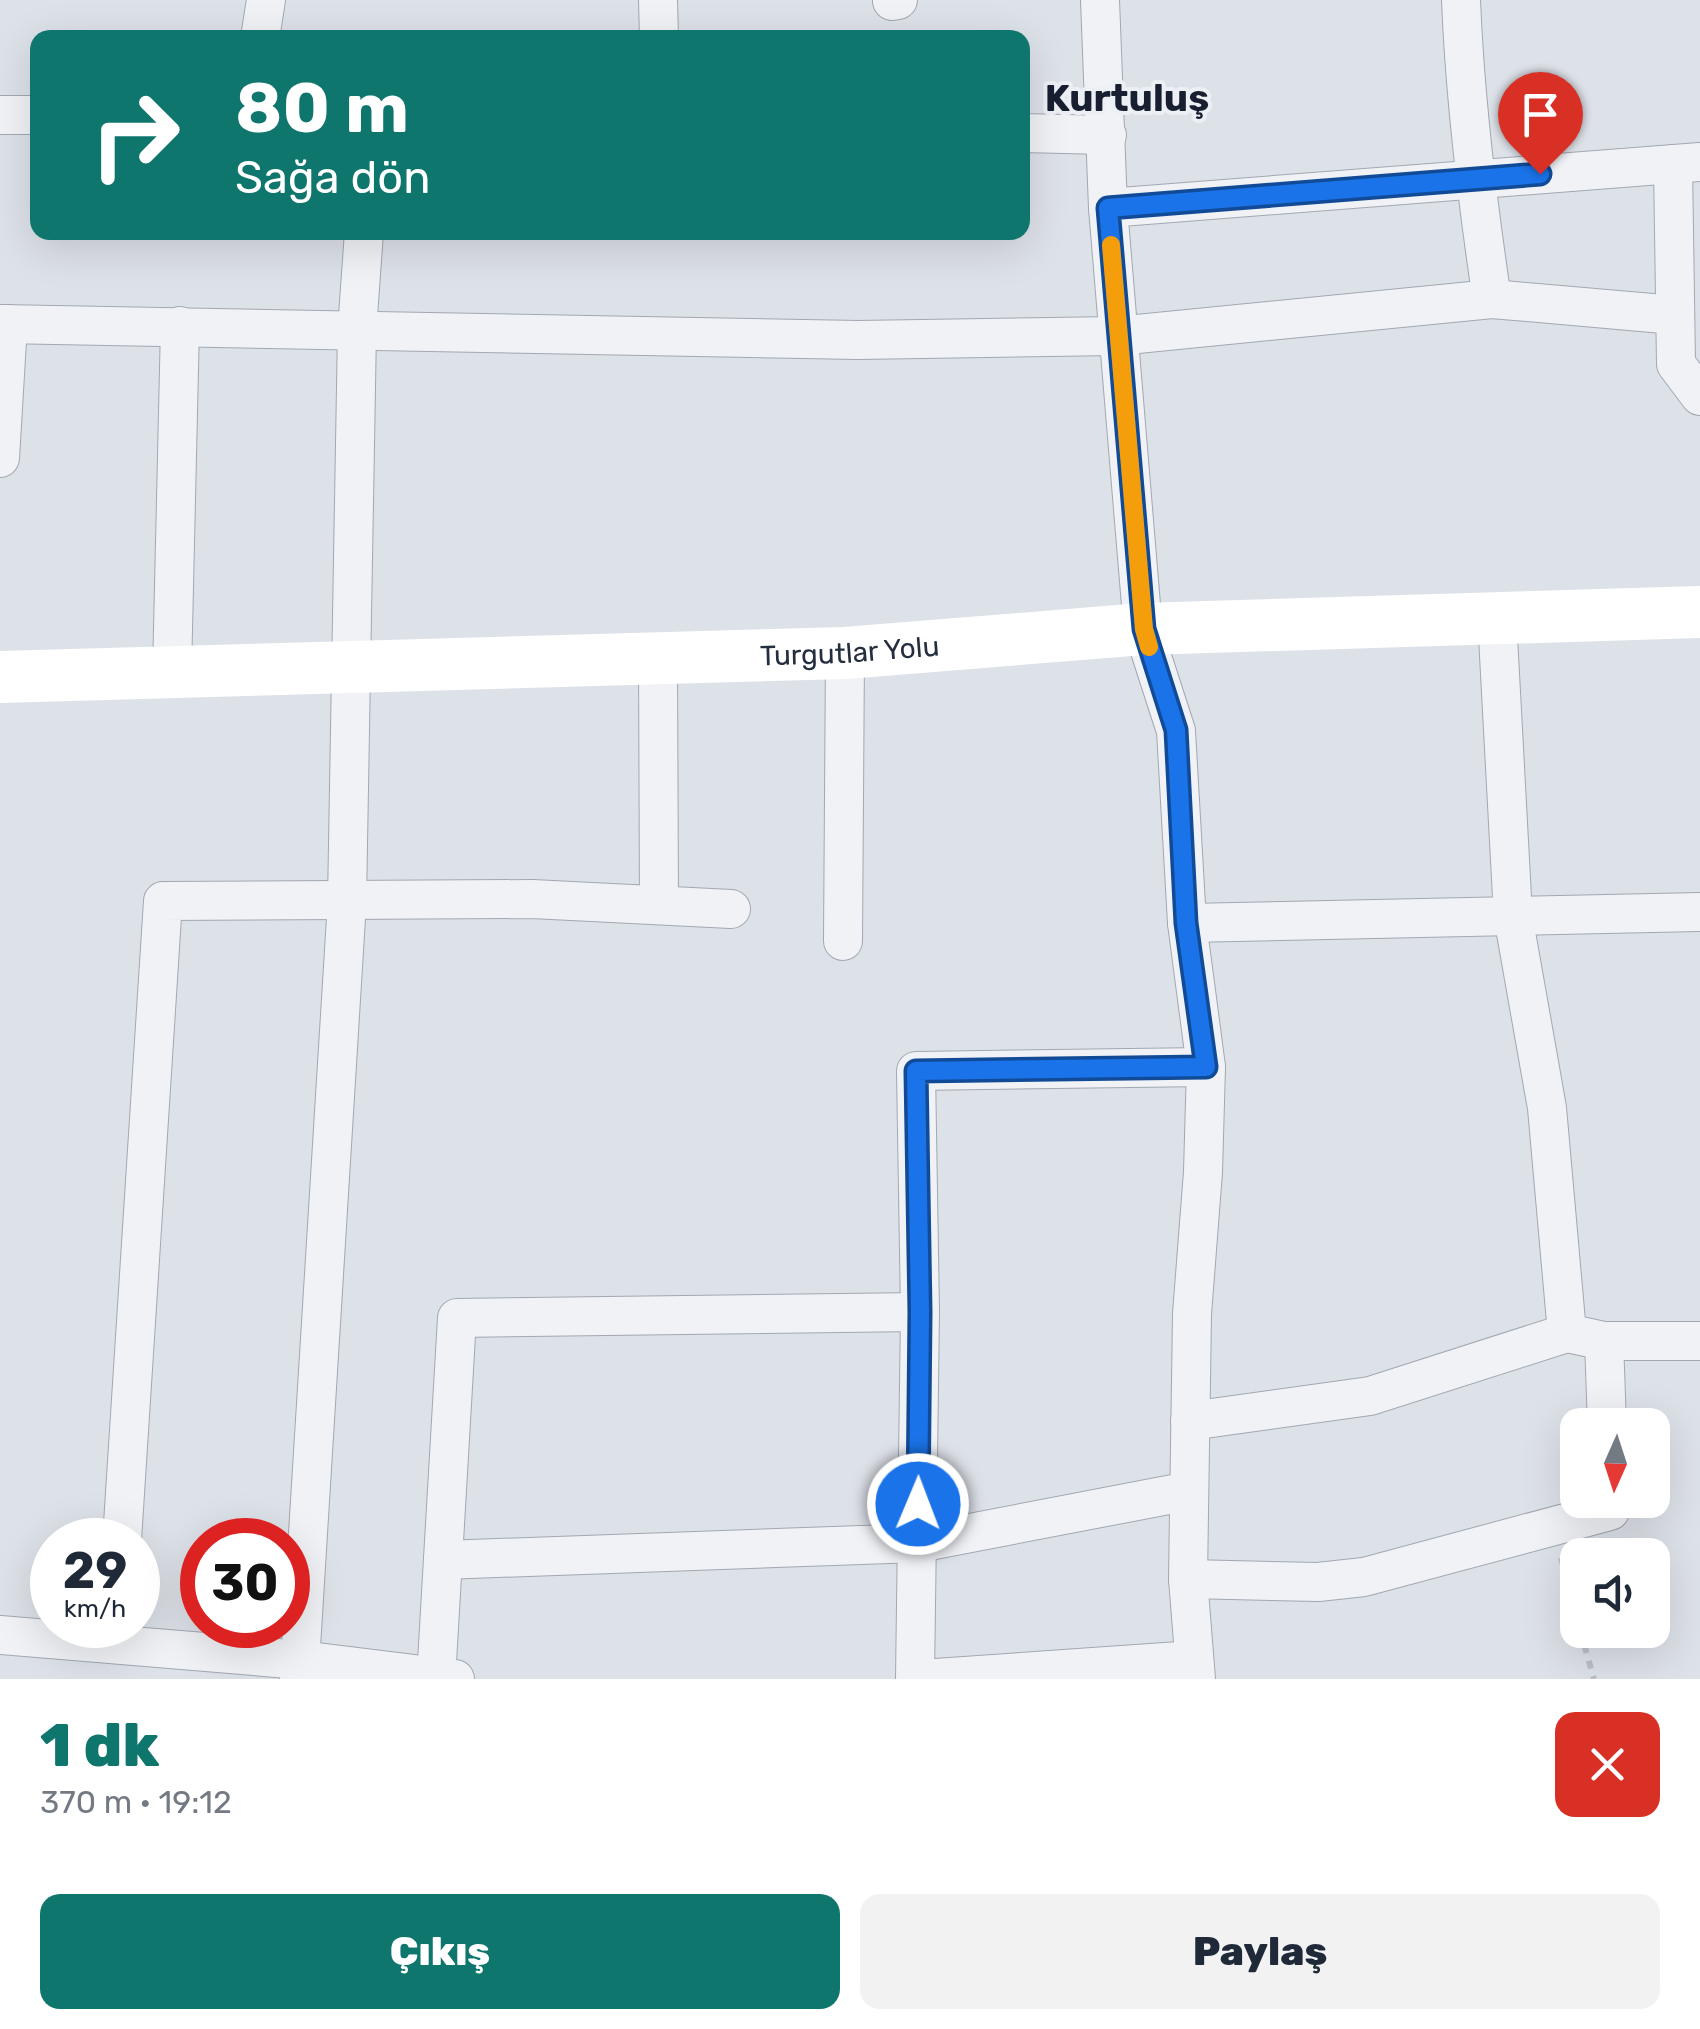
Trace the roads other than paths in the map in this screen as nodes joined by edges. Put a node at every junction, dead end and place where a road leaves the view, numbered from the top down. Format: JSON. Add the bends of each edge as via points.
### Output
{"nodes":[{"id":1,"x":266,"y":0,"type":"edge"},
{"id":2,"x":658,"y":0,"type":"edge"},
{"id":3,"x":1100,"y":0,"type":"edge"},
{"id":4,"x":1461,"y":0,"type":"edge"},
{"id":5,"x":261,"y":30,"type":"edge"},
{"id":6,"x":659,"y":30,"type":"edge"},
{"id":7,"x":0,"y":115,"type":"edge"},
{"id":8,"x":30,"y":115,"type":"edge"},
{"id":9,"x":1030,"y":134,"type":"edge"},
{"id":10,"x":1106,"y":136,"type":"junction"},
{"id":11,"x":1686,"y":163,"type":"edge"},
{"id":12,"x":1473,"y":179,"type":"junction"},
{"id":13,"x":1108,"y":208,"type":"junction"},
{"id":14,"x":363,"y":240,"type":"edge"},
{"id":15,"x":1492,"y":299,"type":"junction"},
{"id":16,"x":1675,"y":315,"type":"junction"},
{"id":17,"x":4,"y":324,"type":"edge"},
{"id":18,"x":180,"y":326,"type":"junction"},
{"id":19,"x":357,"y":330,"type":"junction"},
{"id":20,"x":1117,"y":336,"type":"junction"},
{"id":21,"x":1700,"y":396,"type":"edge"},
{"id":22,"x":0,"y":458,"type":"edge"},
{"id":23,"x":1700,"y":612,"type":"edge"},
{"id":24,"x":1497,"y":618,"type":"junction"},
{"id":25,"x":1144,"y":629,"type":"junction"},
{"id":26,"x":844,"y":654,"type":"junction"},
{"id":27,"x":658,"y":659,"type":"junction"},
{"id":28,"x":354,"y":667,"type":"junction"},
{"id":29,"x":172,"y":673,"type":"junction"},
{"id":30,"x":0,"y":678,"type":"edge"},
{"id":31,"x":347,"y":902,"type":"junction"},
{"id":32,"x":659,"y":905,"type":"junction"},
{"id":33,"x":731,"y":909,"type":"dead end"},
{"id":34,"x":1700,"y":912,"type":"edge"},
{"id":35,"x":1513,"y":916,"type":"junction"},
{"id":36,"x":1186,"y":923,"type":"junction"},
{"id":37,"x":843,"y":941,"type":"dead end"},
{"id":38,"x":1206,"y":1067,"type":"junction"},
{"id":39,"x":920,"y":1312,"type":"junction"},
{"id":40,"x":1585,"y":1337,"type":"junction"},
{"id":41,"x":1700,"y":1342,"type":"edge"},
{"id":42,"x":1603,"y":1408,"type":"edge"},
{"id":43,"x":1190,"y":1421,"type":"junction"},
{"id":44,"x":1189,"y":1491,"type":"junction"},
{"id":45,"x":123,"y":1518,"type":"edge"},
{"id":46,"x":1583,"y":1518,"type":"edge"},
{"id":47,"x":918,"y":1543,"type":"junction"},
{"id":48,"x":443,"y":1560,"type":"junction"},
{"id":49,"x":1188,"y":1579,"type":"junction"},
{"id":50,"x":0,"y":1635,"type":"edge"},
{"id":51,"x":113,"y":1650,"type":"edge"},
{"id":52,"x":1195,"y":1669,"type":"edge"},
{"id":53,"x":300,"y":1670,"type":"edge"},
{"id":54,"x":442,"y":1678,"type":"edge"},
{"id":55,"x":918,"y":1679,"type":"edge"}],
"edges":[{"from":1,"to":5,"type":"street"},
{"from":2,"to":6,"type":"street"},
{"from":3,"to":10,"type":"street"},
{"from":4,"to":12,"type":"street"},
{"from":7,"to":8,"type":"street"},
{"from":9,"to":10,"type":"street"},
{"from":10,"to":13,"type":"street"},
{"from":11,"to":12,"type":"street"},
{"from":11,"to":16,"type":"street"},
{"from":12,"to":13,"type":"street"},
{"from":12,"to":15,"type":"street"},
{"from":13,"to":20,"type":"street"},
{"from":14,"to":19,"type":"street"},
{"from":15,"to":16,"type":"street"},
{"from":15,"to":20,"type":"street"},
{"from":16,"to":21,"type":"street","via":[[1676,364]]},
{"from":17,"to":18,"type":"street"},
{"from":17,"to":22,"type":"street"},
{"from":18,"to":19,"type":"street"},
{"from":18,"to":29,"type":"street"},
{"from":19,"to":20,"type":"street","via":[[858,340]]},
{"from":19,"to":28,"type":"street"},
{"from":20,"to":25,"type":"street"},
{"from":23,"to":24,"type":"main road","name":"Turgutlar Yolu"},
{"from":24,"to":25,"type":"main road","name":"Turgutlar Yolu"},
{"from":24,"to":35,"type":"street"},
{"from":25,"to":26,"type":"main road","name":"Turgutlar Yolu"},
{"from":25,"to":36,"type":"street","via":[[1176,730]]},
{"from":26,"to":27,"type":"main road","name":"Turgutlar Yolu"},
{"from":26,"to":37,"type":"street"},
{"from":27,"to":28,"type":"main road","name":"Turgutlar Yolu"},
{"from":27,"to":32,"type":"street"},
{"from":28,"to":29,"type":"main road","name":"Turgutlar Yolu"},
{"from":28,"to":31,"type":"street"},
{"from":29,"to":30,"type":"main road","name":"Turgutlar Yolu"},
{"from":31,"to":32,"type":"street","via":[[532,898]]},
{"from":31,"to":45,"type":"street","via":[[163,900]]},
{"from":31,"to":53,"type":"street"},
{"from":32,"to":33,"type":"street"},
{"from":34,"to":35,"type":"street"},
{"from":35,"to":36,"type":"street"},
{"from":35,"to":40,"type":"street"},
{"from":36,"to":38,"type":"street"},
{"from":38,"to":39,"type":"street","via":[[916,1071]]},
{"from":38,"to":43,"type":"street"},
{"from":39,"to":47,"type":"street"},
{"from":39,"to":48,"type":"street","via":[[457,1318]]},
{"from":40,"to":41,"type":"street"},
{"from":40,"to":42,"type":"street"},
{"from":40,"to":43,"type":"street","via":[[1370,1396]]},
{"from":43,"to":44,"type":"street"},
{"from":44,"to":47,"type":"street"},
{"from":44,"to":49,"type":"street"},
{"from":46,"to":49,"type":"street","via":[[1364,1577]]},
{"from":47,"to":48,"type":"street"},
{"from":47,"to":55,"type":"street"},
{"from":48,"to":54,"type":"street"},
{"from":49,"to":52,"type":"street"},
{"from":50,"to":51,"type":"street"},
{"from":51,"to":53,"type":"street"},
{"from":52,"to":55,"type":"street"},
{"from":53,"to":54,"type":"street"}]}
